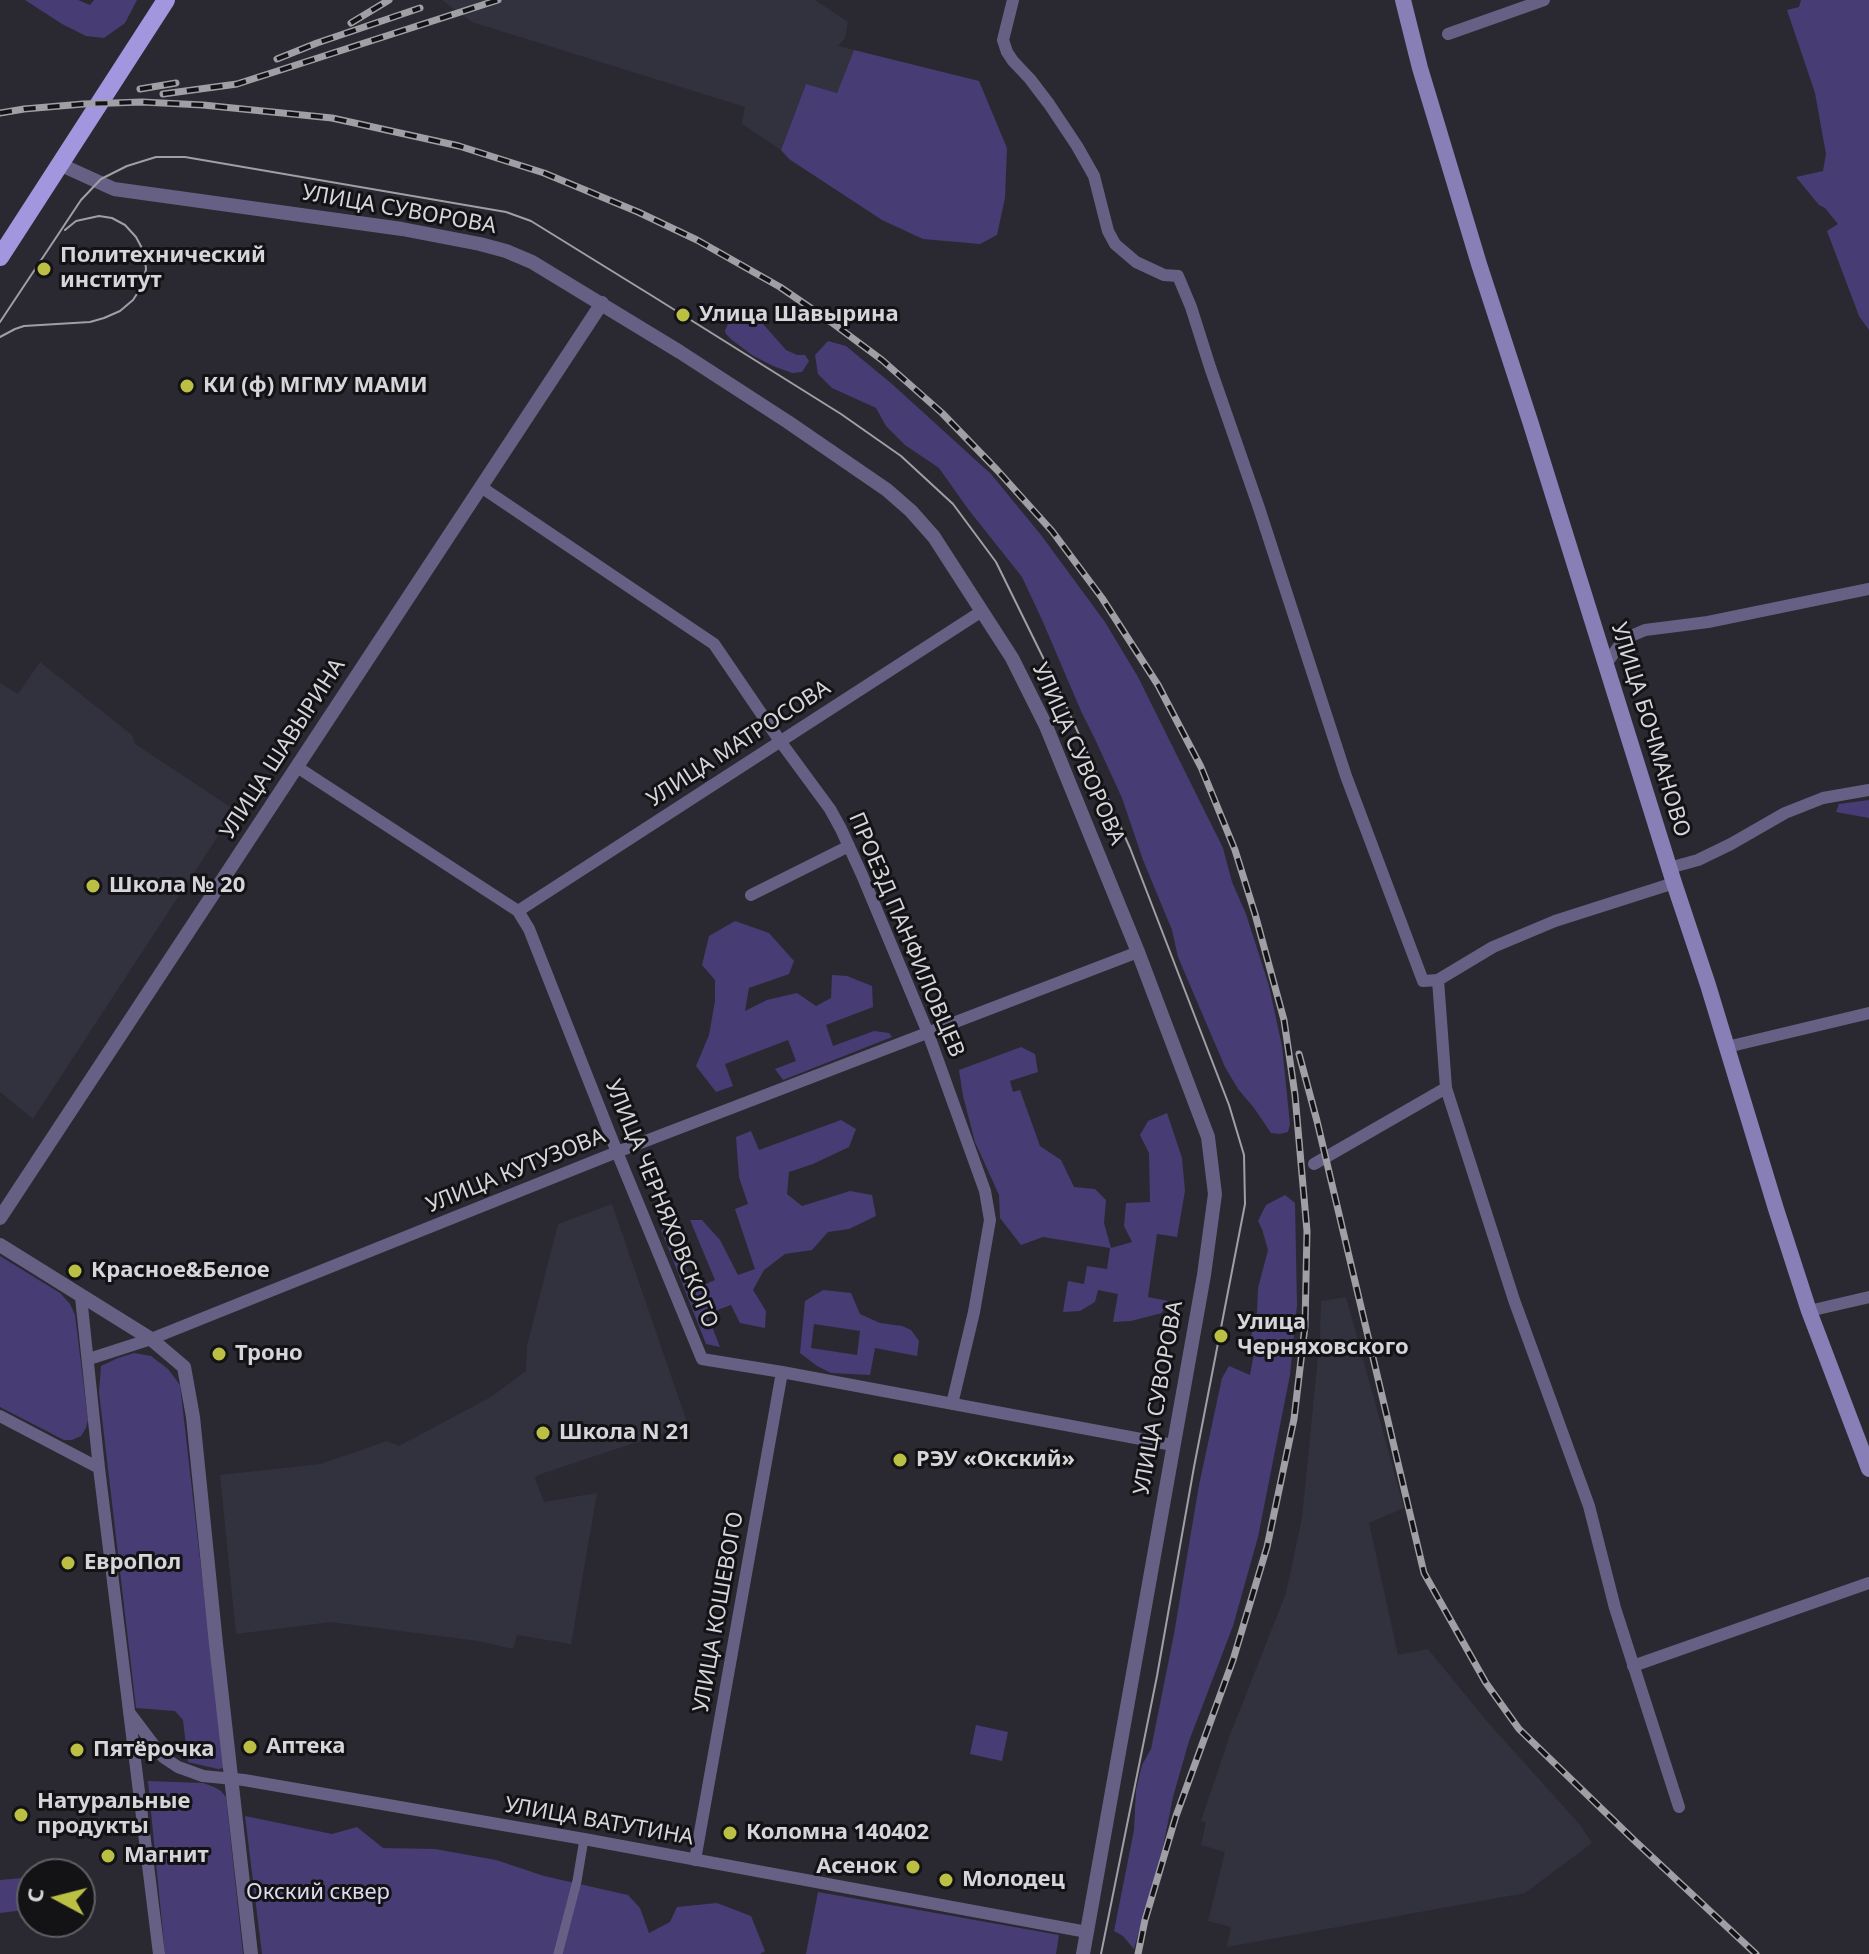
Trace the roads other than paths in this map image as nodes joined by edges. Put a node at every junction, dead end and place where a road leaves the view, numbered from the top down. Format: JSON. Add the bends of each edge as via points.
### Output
{"nodes":[{"id":1,"x":166,"y":0,"type":"edge"},
{"id":2,"x":1013,"y":0,"type":"edge"},
{"id":3,"x":1403,"y":0,"type":"edge"},
{"id":4,"x":1544,"y":0,"type":"edge"},
{"id":5,"x":1448,"y":34,"type":"dead end"},
{"id":6,"x":59,"y":164,"type":"junction"},
{"id":7,"x":0,"y":257,"type":"edge"},
{"id":8,"x":602,"y":303,"type":"junction"},
{"id":9,"x":481,"y":487,"type":"junction"},
{"id":10,"x":1869,"y":589,"type":"edge"},
{"id":11,"x":982,"y":611,"type":"junction"},
{"id":12,"x":1606,"y":664,"type":"junction"},
{"id":13,"x":780,"y":741,"type":"junction"},
{"id":14,"x":297,"y":767,"type":"junction"},
{"id":15,"x":1869,"y":790,"type":"edge"},
{"id":16,"x":849,"y":846,"type":"junction"},
{"id":17,"x":1672,"y":875,"type":"junction"},
{"id":18,"x":751,"y":895,"type":"dead end"},
{"id":19,"x":518,"y":911,"type":"junction"},
{"id":20,"x":1138,"y":952,"type":"junction"},
{"id":21,"x":1438,"y":980,"type":"junction"},
{"id":22,"x":1869,"y":1013,"type":"edge"},
{"id":23,"x":928,"y":1033,"type":"junction"},
{"id":24,"x":1727,"y":1047,"type":"junction"},
{"id":25,"x":1446,"y":1088,"type":"junction"},
{"id":26,"x":617,"y":1152,"type":"junction"},
{"id":27,"x":1314,"y":1164,"type":"dead end"},
{"id":28,"x":0,"y":1218,"type":"edge"},
{"id":29,"x":0,"y":1245,"type":"edge"},
{"id":30,"x":81,"y":1297,"type":"junction"},
{"id":31,"x":1869,"y":1297,"type":"edge"},
{"id":32,"x":1809,"y":1311,"type":"junction"},
{"id":33,"x":151,"y":1339,"type":"junction"},
{"id":34,"x":89,"y":1359,"type":"junction"},
{"id":35,"x":782,"y":1372,"type":"junction"},
{"id":36,"x":952,"y":1404,"type":"junction"},
{"id":37,"x":0,"y":1416,"type":"edge"},
{"id":38,"x":1173,"y":1445,"type":"junction"},
{"id":39,"x":99,"y":1468,"type":"junction"},
{"id":40,"x":1869,"y":1469,"type":"edge"},
{"id":41,"x":1869,"y":1583,"type":"edge"},
{"id":42,"x":1633,"y":1666,"type":"junction"},
{"id":43,"x":129,"y":1712,"type":"junction"},
{"id":44,"x":231,"y":1779,"type":"junction"},
{"id":45,"x":1679,"y":1807,"type":"dead end"},
{"id":46,"x":584,"y":1839,"type":"junction"},
{"id":47,"x":695,"y":1860,"type":"junction"},
{"id":48,"x":1087,"y":1932,"type":"junction"},
{"id":49,"x":559,"y":1953,"type":"edge"},
{"id":50,"x":159,"y":1954,"type":"edge"},
{"id":51,"x":251,"y":1954,"type":"edge"},
{"id":52,"x":1083,"y":1954,"type":"edge"}],
"edges":[{"from":1,"to":6,"type":"main road"},
{"from":2,"to":21,"type":"street","via":[[1003,40],[1007,52],[1049,104],[1094,176],[1115,244],[1136,262],[1178,276],[1346,776],[1423,981]]},
{"from":3,"to":12,"type":"main road","name":"УЛИЦА БОЧМАНОВО","via":[[1479,264]]},
{"from":4,"to":5,"type":"street"},
{"from":6,"to":7,"type":"main road"},
{"from":6,"to":8,"type":"street","name":"УЛИЦА СУВОРОВА","via":[[114,189],[480,244],[532,262]]},
{"from":8,"to":9,"type":"street","name":"УЛИЦА ШАВЫРИНА"},
{"from":8,"to":11,"type":"street","name":"УЛИЦА СУВОРОВА","via":[[887,490],[934,537]]},
{"from":9,"to":13,"type":"street","name":"ПРОЕЗД ПАНФИЛОВЦЕВ","via":[[714,644]]},
{"from":9,"to":14,"type":"street","name":"УЛИЦА ШАВЫРИНА"},
{"from":10,"to":12,"type":"street","via":[[1645,630],[1624,639]]},
{"from":11,"to":13,"type":"street","name":"УЛИЦА МАТРОСОВА"},
{"from":11,"to":20,"type":"street","name":"УЛИЦА СУВОРОВА","via":[[1046,726]]},
{"from":12,"to":17,"type":"main road","name":"УЛИЦА БОЧМАНОВО"},
{"from":13,"to":16,"type":"street","name":"ПРОЕЗД ПАНФИЛОВЦЕВ","via":[[830,809]]},
{"from":13,"to":19,"type":"street","name":"УЛИЦА МАТРОСОВА"},
{"from":14,"to":19,"type":"street"},
{"from":14,"to":28,"type":"street","name":"УЛИЦА ШАВЫРИНА"},
{"from":15,"to":17,"type":"street","via":[[1823,798],[1785,813]]},
{"from":16,"to":18,"type":"street"},
{"from":16,"to":23,"type":"street","name":"ПРОЕЗД ПАНФИЛОВЦЕВ"},
{"from":17,"to":21,"type":"street","via":[[1493,947]]},
{"from":17,"to":24,"type":"main road","name":"УЛИЦА БОЧМАНОВО"},
{"from":19,"to":26,"type":"street","name":"УЛИЦА ЧЕРНЯХОВСКОГО"},
{"from":20,"to":23,"type":"street","name":"УЛИЦА КУТУЗОВА"},
{"from":20,"to":38,"type":"street","name":"УЛИЦА СУВОРОВА","via":[[1208,1137],[1215,1194]]},
{"from":21,"to":25,"type":"street"},
{"from":22,"to":24,"type":"street"},
{"from":23,"to":26,"type":"street","name":"УЛИЦА КУТУЗОВА"},
{"from":23,"to":36,"type":"street","name":"ПРОЕЗД ПАНФИЛОВЦЕВ","via":[[985,1191],[990,1220]]},
{"from":24,"to":32,"type":"main road","name":"УЛИЦА БОЧМАНОВО"},
{"from":25,"to":27,"type":"street"},
{"from":25,"to":42,"type":"street","via":[[1514,1300],[1589,1506]]},
{"from":26,"to":33,"type":"street","name":"УЛИЦА КУТУЗОВА"},
{"from":26,"to":35,"type":"street","name":"УЛИЦА ЧЕРНЯХОВСКОГО","via":[[702,1359]]},
{"from":29,"to":30,"type":"street"},
{"from":30,"to":33,"type":"street"},
{"from":30,"to":34,"type":"street"},
{"from":31,"to":32,"type":"street"},
{"from":32,"to":40,"type":"main road","name":"УЛИЦА БОЧМАНОВО"},
{"from":33,"to":34,"type":"street","name":"УЛИЦА КУТУЗОВА"},
{"from":33,"to":44,"type":"street","via":[[184,1367]]},
{"from":34,"to":39,"type":"street"},
{"from":35,"to":36,"type":"street","name":"УЛИЦА ЧЕРНЯХОВСКОГО"},
{"from":35,"to":47,"type":"street","name":"УЛИЦА КОШЕВОГО"},
{"from":36,"to":38,"type":"street","name":"УЛИЦА ЧЕРНЯХОВСКОГО"},
{"from":37,"to":39,"type":"street"},
{"from":38,"to":48,"type":"street","name":"УЛИЦА СУВОРОВА"},
{"from":39,"to":43,"type":"street"},
{"from":41,"to":42,"type":"street"},
{"from":42,"to":45,"type":"street"},
{"from":43,"to":44,"type":"street","name":"УЛИЦА ВАТУТИНА","via":[[163,1757],[178,1767]]},
{"from":43,"to":50,"type":"street"},
{"from":44,"to":46,"type":"street","name":"УЛИЦА ВАТУТИНА"},
{"from":44,"to":51,"type":"street"},
{"from":46,"to":47,"type":"street","name":"УЛИЦА ВАТУТИНА"},
{"from":46,"to":49,"type":"street"},
{"from":47,"to":48,"type":"street","name":"УЛИЦА ВАТУТИНА"},
{"from":48,"to":52,"type":"street","name":"УЛИЦА СУВОРОВА"}]}
